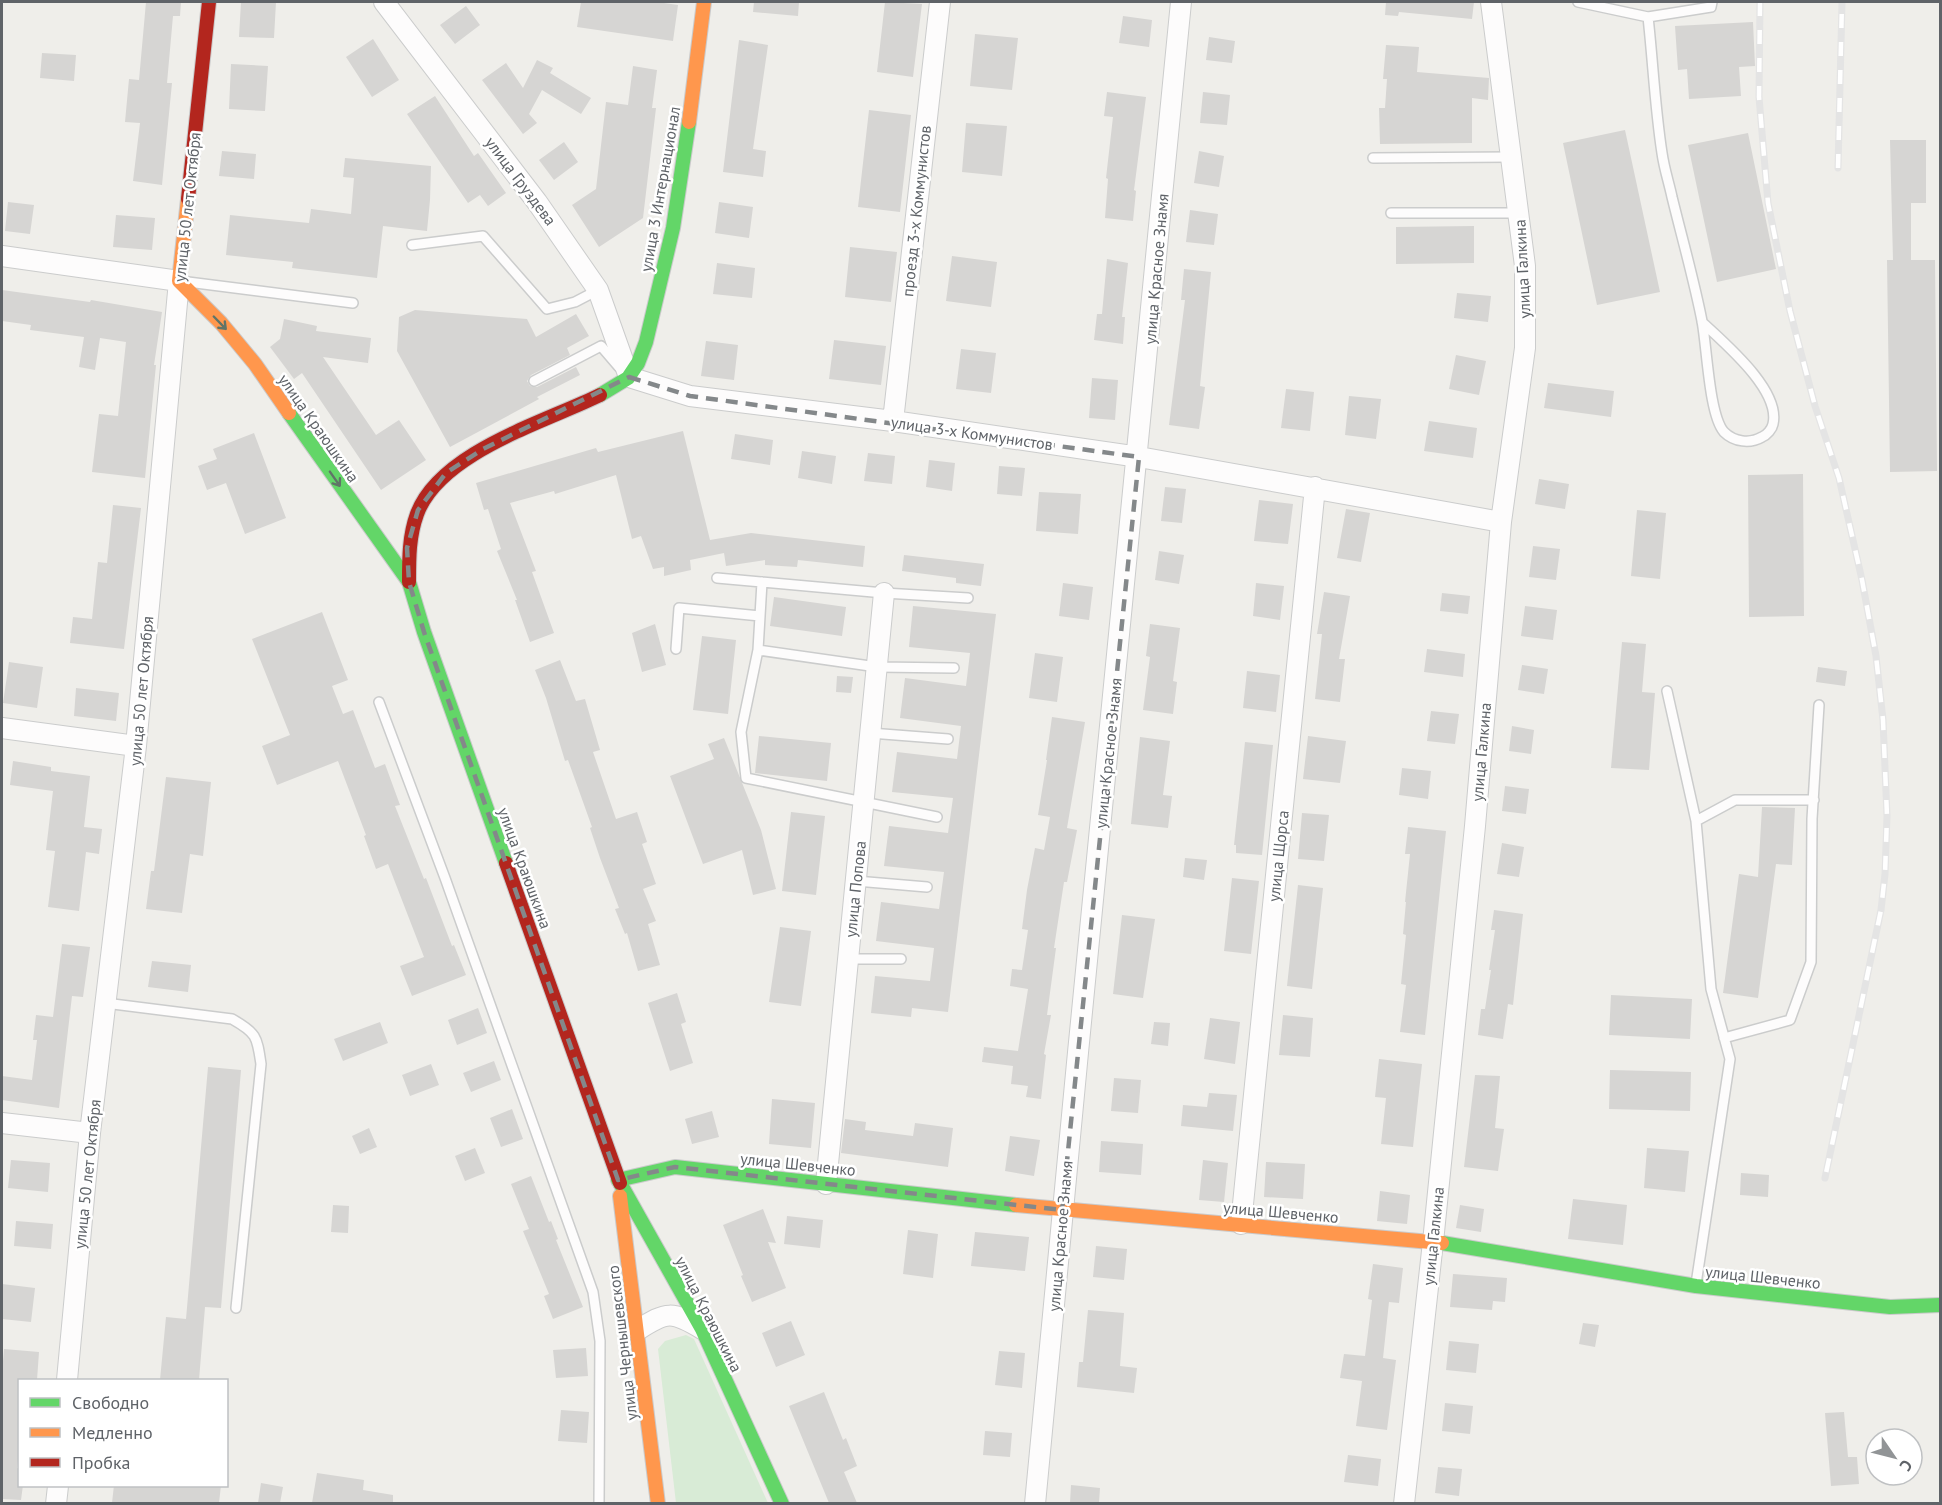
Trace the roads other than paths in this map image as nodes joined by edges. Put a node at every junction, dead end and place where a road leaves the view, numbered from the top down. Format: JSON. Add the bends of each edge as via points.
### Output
{"nodes":[{"id":1,"x":209,"y":2,"type":"edge"},
{"id":2,"x":384,"y":2,"type":"edge"},
{"id":3,"x":704,"y":2,"type":"edge"},
{"id":4,"x":940,"y":2,"type":"edge"},
{"id":5,"x":1181,"y":2,"type":"edge"},
{"id":6,"x":1491,"y":2,"type":"edge"},
{"id":7,"x":1578,"y":2,"type":"edge"},
{"id":8,"x":1626,"y":2,"type":"edge"},
{"id":9,"x":1712,"y":2,"type":"edge"},
{"id":10,"x":1622,"y":11,"type":"junction"},
{"id":11,"x":1648,"y":17,"type":"junction"},
{"id":12,"x":1511,"y":157,"type":"junction"},
{"id":13,"x":1373,"y":158,"type":"dead end"},
{"id":14,"x":1391,"y":213,"type":"dead end"},
{"id":15,"x":1518,"y":213,"type":"junction"},
{"id":16,"x":412,"y":245,"type":"dead end"},
{"id":17,"x":2,"y":256,"type":"edge"},
{"id":18,"x":178,"y":281,"type":"junction"},
{"id":19,"x":598,"y":290,"type":"junction"},
{"id":20,"x":353,"y":303,"type":"dead end"},
{"id":21,"x":1702,"y":322,"type":"junction"},
{"id":22,"x":628,"y":377,"type":"junction"},
{"id":23,"x":534,"y":381,"type":"dead end"},
{"id":24,"x":892,"y":421,"type":"junction"},
{"id":25,"x":1138,"y":457,"type":"junction"},
{"id":26,"x":1315,"y":488,"type":"junction"},
{"id":27,"x":1501,"y":522,"type":"junction"},
{"id":28,"x":717,"y":578,"type":"dead end"},
{"id":29,"x":409,"y":582,"type":"junction"},
{"id":30,"x":762,"y":582,"type":"junction"},
{"id":31,"x":884,"y":593,"type":"junction"},
{"id":32,"x":968,"y":598,"type":"dead end"},
{"id":33,"x":760,"y":616,"type":"junction"},
{"id":34,"x":676,"y":649,"type":"dead end"},
{"id":35,"x":758,"y":650,"type":"junction"},
{"id":36,"x":877,"y":667,"type":"junction"},
{"id":37,"x":954,"y":668,"type":"dead end"},
{"id":38,"x":1667,"y":691,"type":"dead end"},
{"id":39,"x":380,"y":702,"type":"dead end"},
{"id":40,"x":1819,"y":705,"type":"dead end"},
{"id":41,"x":2,"y":728,"type":"edge"},
{"id":42,"x":870,"y":734,"type":"junction"},
{"id":43,"x":948,"y":739,"type":"dead end"},
{"id":44,"x":136,"y":746,"type":"junction"},
{"id":45,"x":1814,"y":801,"type":"junction"},
{"id":46,"x":863,"y":803,"type":"junction"},
{"id":47,"x":937,"y":817,"type":"dead end"},
{"id":48,"x":1696,"y":821,"type":"junction"},
{"id":49,"x":856,"y":881,"type":"junction"},
{"id":50,"x":927,"y":887,"type":"dead end"},
{"id":51,"x":901,"y":958,"type":"dead end"},
{"id":52,"x":848,"y":959,"type":"junction"},
{"id":53,"x":105,"y":1003,"type":"junction"},
{"id":54,"x":1724,"y":1038,"type":"junction"},
{"id":55,"x":2,"y":1124,"type":"edge"},
{"id":56,"x":90,"y":1133,"type":"junction"},
{"id":57,"x":618,"y":1180,"type":"junction"},
{"id":58,"x":826,"y":1184,"type":"junction"},
{"id":59,"x":1062,"y":1210,"type":"junction"},
{"id":60,"x":1241,"y":1224,"type":"junction"},
{"id":61,"x":1433,"y":1242,"type":"junction"},
{"id":62,"x":1696,"y":1286,"type":"junction"},
{"id":63,"x":1941,"y":1305,"type":"edge"},
{"id":64,"x":236,"y":1308,"type":"dead end"},
{"id":65,"x":702,"y":1329,"type":"junction"},
{"id":66,"x":638,"y":1330,"type":"junction"},
{"id":67,"x":68,"y":1379,"type":"edge"},
{"id":68,"x":58,"y":1487,"type":"edge"},
{"id":69,"x":56,"y":1503,"type":"edge"},
{"id":70,"x":599,"y":1503,"type":"edge"},
{"id":71,"x":658,"y":1503,"type":"edge"},
{"id":72,"x":782,"y":1503,"type":"edge"},
{"id":73,"x":1035,"y":1503,"type":"edge"},
{"id":74,"x":1404,"y":1503,"type":"edge"}],
"edges":[{"from":1,"to":18,"type":"street","name":"улица 50 лет Октября"},
{"from":2,"to":19,"type":"street","name":"улица Груздева","via":[[537,202]]},
{"from":3,"to":22,"type":"street","name":"улица 3 Интернационал","via":[[688,136],[667,258],[642,352]]},
{"from":4,"to":24,"type":"street","name":"проезд 3-х Коммунистов"},
{"from":5,"to":25,"type":"street","name":"улица Красное Знамя"},
{"from":6,"to":12,"type":"street","name":"улица Галкина"},
{"from":7,"to":10,"type":"lane"},
{"from":8,"to":10,"type":"lane"},
{"from":9,"to":11,"type":"lane","via":[[1711,7]]},
{"from":10,"to":11,"type":"lane"},
{"from":11,"to":21,"type":"lane","via":[[1662,154]]},
{"from":12,"to":13,"type":"lane"},
{"from":12,"to":15,"type":"street","name":"улица Галкина"},
{"from":14,"to":15,"type":"lane"},
{"from":15,"to":27,"type":"street","name":"улица Галкина","via":[[1525,266],[1525,348]]},
{"from":16,"to":19,"type":"lane","via":[[483,236],[547,309],[575,302]]},
{"from":17,"to":18,"type":"street"},
{"from":18,"to":20,"type":"lane"},
{"from":18,"to":29,"type":"street","name":"улица Краюшкина","one_way":true,"via":[[255,364]]},
{"from":18,"to":44,"type":"street","name":"улица 50 лет Октября"},
{"from":19,"to":22,"type":"street","name":"улица Груздева"},
{"from":21,"to":21,"type":"lane","via":[[1713,408],[1719,424],[1737,440],[1759,439],[1773,423],[1769,398],[1754,376]]},
{"from":22,"to":23,"type":"lane","via":[[601,346]]},
{"from":22,"to":24,"type":"street","name":"улица 3-х Коммунистов","via":[[690,396]]},
{"from":22,"to":29,"type":"street","via":[[595,397],[483,449],[441,478],[425,496],[410,529]]},
{"from":24,"to":25,"type":"street","name":"улица 3-х Коммунистов"},
{"from":25,"to":26,"type":"street","name":"улица 3-х Коммунистов"},
{"from":25,"to":59,"type":"street","name":"улица Красное Знамя"},
{"from":26,"to":27,"type":"street","name":"улица 3-х Коммунистов"},
{"from":26,"to":60,"type":"street","name":"улица Щорса"},
{"from":27,"to":61,"type":"street","name":"улица Галкина"},
{"from":28,"to":30,"type":"lane"},
{"from":29,"to":57,"type":"street","name":"улица Краюшкина"},
{"from":30,"to":31,"type":"lane"},
{"from":30,"to":33,"type":"lane"},
{"from":31,"to":32,"type":"lane"},
{"from":31,"to":36,"type":"street","name":"улица Попова"},
{"from":33,"to":34,"type":"lane","via":[[679,608]]},
{"from":33,"to":35,"type":"lane"},
{"from":35,"to":36,"type":"lane"},
{"from":35,"to":46,"type":"lane","via":[[741,732],[746,778]]},
{"from":36,"to":37,"type":"lane"},
{"from":36,"to":42,"type":"street","name":"улица Попова"},
{"from":38,"to":48,"type":"lane"},
{"from":39,"to":70,"type":"lane","via":[[593,1292],[600,1341]]},
{"from":40,"to":45,"type":"lane"},
{"from":41,"to":44,"type":"street"},
{"from":42,"to":43,"type":"lane"},
{"from":42,"to":46,"type":"street","name":"улица Попова"},
{"from":44,"to":53,"type":"street","name":"улица 50 лет Октября"},
{"from":45,"to":48,"type":"lane","via":[[1735,800]]},
{"from":45,"to":54,"type":"lane","via":[[1811,963],[1790,1020]]},
{"from":46,"to":47,"type":"lane"},
{"from":46,"to":49,"type":"street","name":"улица Попова"},
{"from":48,"to":54,"type":"lane","via":[[1711,989]]},
{"from":49,"to":50,"type":"lane"},
{"from":49,"to":52,"type":"street","name":"улица Попова"},
{"from":51,"to":52,"type":"lane"},
{"from":52,"to":58,"type":"street","name":"улица Попова"},
{"from":53,"to":56,"type":"street","name":"улица 50 лет Октября"},
{"from":53,"to":64,"type":"lane","via":[[232,1019],[257,1039],[261,1064]]},
{"from":54,"to":62,"type":"lane","via":[[1730,1059]]},
{"from":55,"to":56,"type":"street"},
{"from":56,"to":67,"type":"street","name":"улица 50 лет Октября"},
{"from":57,"to":58,"type":"street","name":"улица Шевченко","via":[[675,1167]]},
{"from":57,"to":65,"type":"street","name":"улица Краюшкина"},
{"from":57,"to":66,"type":"street","name":"улица Чернышевского"},
{"from":58,"to":59,"type":"street","name":"улица Шевченко"},
{"from":59,"to":60,"type":"street","name":"улица Шевченко"},
{"from":59,"to":73,"type":"street","name":"улица Красное Знамя"},
{"from":60,"to":61,"type":"street","name":"улица Шевченко"},
{"from":61,"to":62,"type":"street","name":"улица Шевченко"},
{"from":61,"to":74,"type":"street","name":"улица Галкина"},
{"from":62,"to":63,"type":"street","name":"улица Шевченко","via":[[1890,1307]]},
{"from":65,"to":66,"type":"street","via":[[673,1316],[659,1317]]},
{"from":65,"to":72,"type":"street","name":"улица Краюшкина"},
{"from":66,"to":71,"type":"street","name":"улица Чернышевского"},
{"from":68,"to":69,"type":"street"}]}
